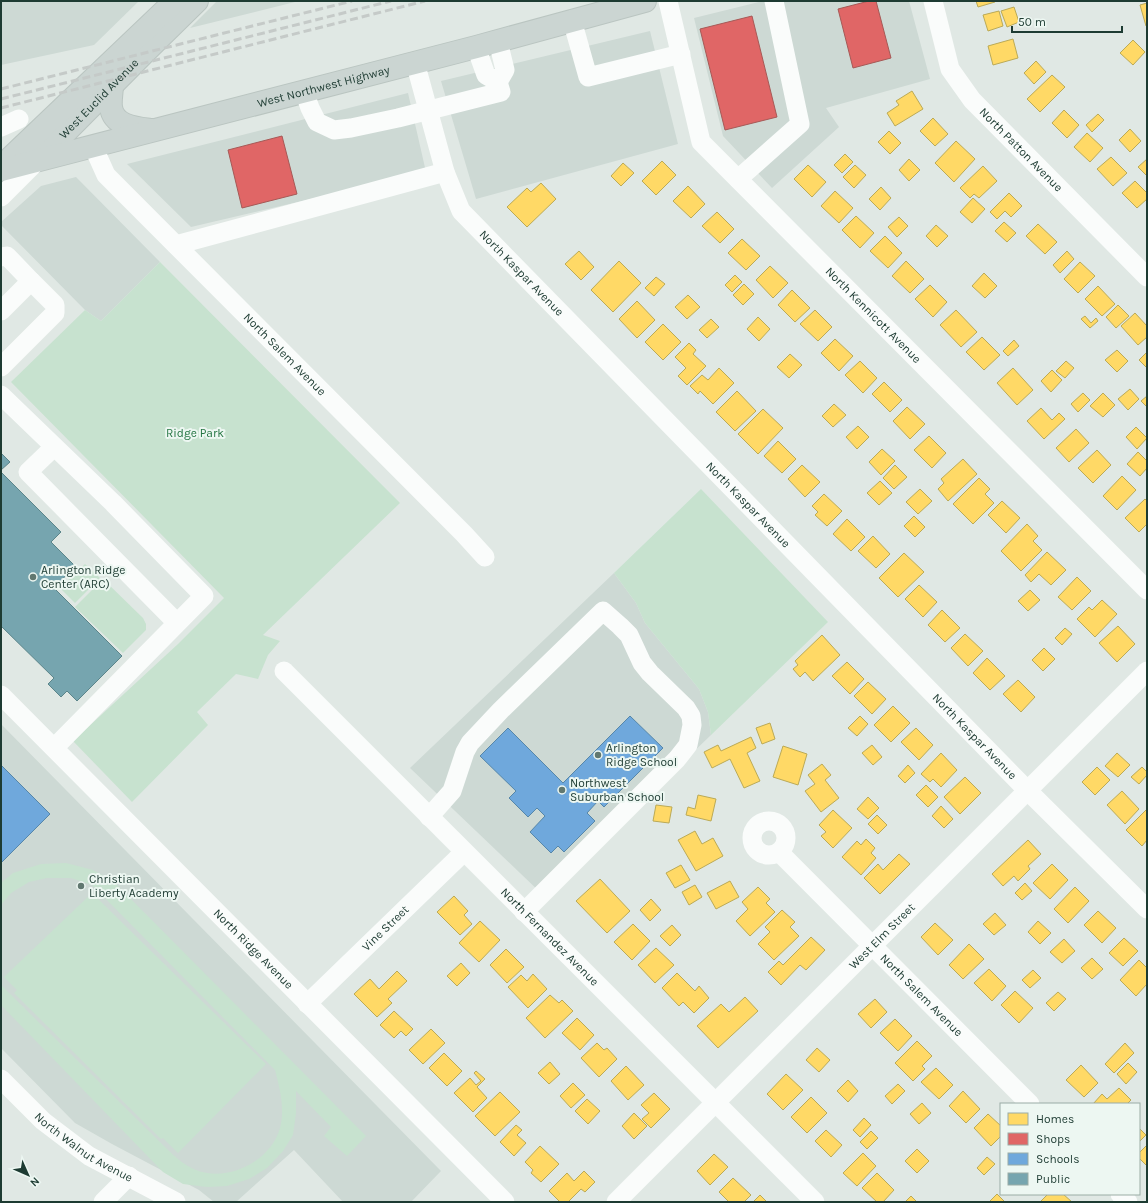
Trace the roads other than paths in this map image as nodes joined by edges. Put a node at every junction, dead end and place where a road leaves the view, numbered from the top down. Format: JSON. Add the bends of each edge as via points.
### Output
{"nodes":[{"id":1,"x":175,"y":1,"type":"edge"},
{"id":2,"x":197,"y":1,"type":"edge"},
{"id":3,"x":645,"y":1,"type":"edge"},
{"id":4,"x":668,"y":1,"type":"edge"},
{"id":5,"x":774,"y":1,"type":"edge"},
{"id":6,"x":933,"y":1,"type":"edge"},
{"id":7,"x":572,"y":20,"type":"junction"},
{"id":8,"x":498,"y":40,"type":"junction"},
{"id":9,"x":476,"y":46,"type":"junction"},
{"id":10,"x":681,"y":54,"type":"junction"},
{"id":11,"x":415,"y":62,"type":"junction"},
{"id":12,"x":498,"y":82,"type":"junction"},
{"id":13,"x":112,"y":85,"type":"junction"},
{"id":14,"x":304,"y":91,"type":"junction"},
{"id":15,"x":428,"y":110,"type":"junction"},
{"id":16,"x":19,"y":119,"type":"dead end"},
{"id":17,"x":1,"y":127,"type":"edge"},
{"id":18,"x":154,"y":130,"type":"junction"},
{"id":19,"x":93,"y":146,"type":"junction"},
{"id":20,"x":39,"y":159,"type":"junction"},
{"id":21,"x":1,"y":168,"type":"edge"},
{"id":22,"x":445,"y":172,"type":"junction"},
{"id":23,"x":738,"y":179,"type":"junction"},
{"id":24,"x":1,"y":197,"type":"edge"},
{"id":25,"x":176,"y":245,"type":"junction"},
{"id":26,"x":1,"y":257,"type":"edge"},
{"id":27,"x":1147,"y":276,"type":"edge"},
{"id":28,"x":31,"y":281,"type":"junction"},
{"id":29,"x":1,"y":311,"type":"edge"},
{"id":30,"x":1,"y":367,"type":"edge"},
{"id":31,"x":1,"y":395,"type":"edge"},
{"id":32,"x":54,"y":447,"type":"junction"},
{"id":33,"x":485,"y":557,"type":"dead end"},
{"id":34,"x":1147,"y":590,"type":"edge"},
{"id":35,"x":177,"y":623,"type":"junction"},
{"id":36,"x":1147,"y":670,"type":"edge"},
{"id":37,"x":284,"y":672,"type":"dead end"},
{"id":38,"x":1,"y":696,"type":"edge"},
{"id":39,"x":54,"y":748,"type":"junction"},
{"id":40,"x":1027,"y":790,"type":"junction"},
{"id":41,"x":429,"y":817,"type":"junction"},
{"id":42,"x":464,"y":852,"type":"junction"},
{"id":43,"x":779,"y":852,"type":"dead end"},
{"id":44,"x":1147,"y":909,"type":"edge"},
{"id":45,"x":524,"y":912,"type":"junction"},
{"id":46,"x":872,"y":945,"type":"junction"},
{"id":47,"x":307,"y":1004,"type":"junction"},
{"id":48,"x":1,"y":1079,"type":"edge"},
{"id":49,"x":716,"y":1103,"type":"junction"},
{"id":50,"x":1029,"y":1103,"type":"edge"},
{"id":51,"x":128,"y":1176,"type":"junction"},
{"id":52,"x":103,"y":1202,"type":"edge"},
{"id":53,"x":176,"y":1202,"type":"edge"},
{"id":54,"x":505,"y":1202,"type":"edge"},
{"id":55,"x":616,"y":1202,"type":"edge"},
{"id":56,"x":815,"y":1202,"type":"edge"}],
"edges":[{"from":1,"to":21,"type":"main road","name":"West Euclid Avenue"},
{"from":2,"to":13,"type":"main road","name":"West Euclid Avenue"},
{"from":3,"to":7,"type":"main road","name":"West Northwest Highway"},
{"from":4,"to":10,"type":"street","name":"North Kennicott Avenue"},
{"from":5,"to":23,"type":"street","via":[[800,124]]},
{"from":6,"to":27,"type":"street","name":"North Patton Avenue","via":[[950,69],[972,100]]},
{"from":7,"to":8,"type":"main road","name":"West Northwest Highway"},
{"from":7,"to":10,"type":"street","via":[[588,77]]},
{"from":8,"to":9,"type":"main road","name":"West Northwest Highway"},
{"from":8,"to":12,"type":"street","via":[[505,70]]},
{"from":9,"to":11,"type":"main road","name":"West Northwest Highway"},
{"from":9,"to":12,"type":"street","via":[[486,75]]},
{"from":10,"to":23,"type":"street","name":"North Kennicott Avenue","via":[[701,142]]},
{"from":11,"to":14,"type":"main road","name":"West Northwest Highway"},
{"from":11,"to":15,"type":"street","name":"North Kaspar Avenue"},
{"from":12,"to":15,"type":"street","via":[[501,92]]},
{"from":13,"to":18,"type":"main road","via":[[113,115],[131,128]]},
{"from":13,"to":20,"type":"main road","name":"West Euclid Avenue"},
{"from":14,"to":15,"type":"street","via":[[317,122],[334,130]]},
{"from":14,"to":18,"type":"main road","name":"West Northwest Highway"},
{"from":15,"to":22,"type":"street","name":"North Kaspar Avenue"},
{"from":16,"to":17,"type":"street"},
{"from":18,"to":19,"type":"main road","name":"West Northwest Highway"},
{"from":19,"to":20,"type":"main road","name":"West Northwest Highway"},
{"from":19,"to":25,"type":"street","name":"North Salem Avenue","via":[[106,175]]},
{"from":20,"to":21,"type":"main road","name":"West Northwest Highway"},
{"from":20,"to":24,"type":"street","name":"West Euclid Avenue"},
{"from":22,"to":25,"type":"street"},
{"from":22,"to":40,"type":"street","name":"North Kaspar Avenue","via":[[461,211]]},
{"from":23,"to":34,"type":"street","name":"North Kennicott Avenue"},
{"from":25,"to":33,"type":"street","name":"North Salem Avenue"},
{"from":26,"to":28,"type":"street","via":[[7,256]]},
{"from":28,"to":29,"type":"street"},
{"from":28,"to":30,"type":"street","via":[[55,305],[55,313]]},
{"from":31,"to":32,"type":"street"},
{"from":32,"to":35,"type":"street","via":[[28,472]]},
{"from":32,"to":35,"type":"street","via":[[204,596]]},
{"from":35,"to":39,"type":"street"},
{"from":36,"to":40,"type":"street","name":"West Elm Street"},
{"from":37,"to":41,"type":"street","name":"North Fernandez Avenue"},
{"from":38,"to":39,"type":"street","name":"North Ridge Avenue"},
{"from":39,"to":47,"type":"street","name":"North Ridge Avenue"},
{"from":40,"to":44,"type":"street","name":"North Kaspar Avenue"},
{"from":40,"to":46,"type":"street","name":"West Elm Street"},
{"from":41,"to":42,"type":"street","name":"North Fernandez Avenue"},
{"from":41,"to":45,"type":"street","via":[[452,791],[470,743],[501,710],[603,611],[620,626],[629,636],[642,663],[691,716],[688,745]]},
{"from":42,"to":45,"type":"street","name":"North Fernandez Avenue"},
{"from":42,"to":47,"type":"street","name":"Vine Street"},
{"from":43,"to":46,"type":"street","name":"North Salem Avenue"},
{"from":45,"to":49,"type":"street","name":"North Fernandez Avenue"},
{"from":46,"to":49,"type":"street","name":"West Elm Street"},
{"from":46,"to":50,"type":"street","name":"North Salem Avenue"},
{"from":47,"to":54,"type":"street","name":"North Ridge Avenue"},
{"from":48,"to":51,"type":"street","name":"North Walnut Avenue","via":[[48,1125],[89,1156]]},
{"from":49,"to":55,"type":"street","name":"West Elm Street"},
{"from":49,"to":56,"type":"street","name":"North Fernandez Avenue"},
{"from":51,"to":52,"type":"street"},
{"from":51,"to":53,"type":"street","name":"North Walnut Avenue"}]}
